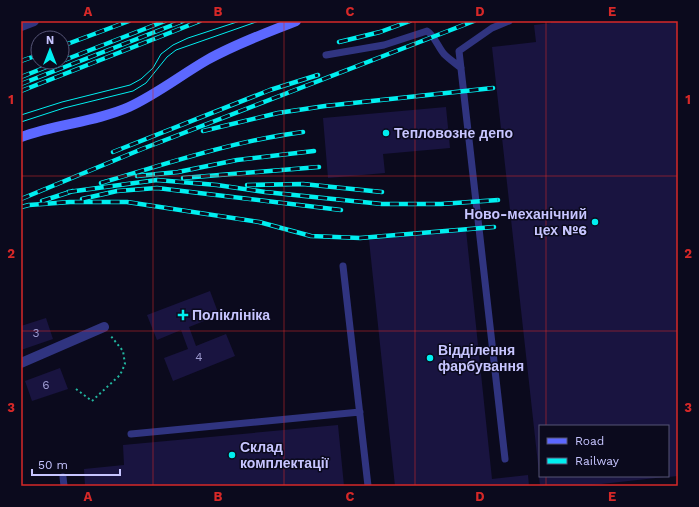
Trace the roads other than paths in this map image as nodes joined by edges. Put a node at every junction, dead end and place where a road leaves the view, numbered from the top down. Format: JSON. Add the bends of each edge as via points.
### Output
{"nodes":[{"id":1,"x":34,"y":21,"type":"edge"},
{"id":2,"x":296,"y":21,"type":"edge"},
{"id":3,"x":509,"y":21,"type":"edge"},
{"id":4,"x":21,"y":26,"type":"edge"},
{"id":5,"x":326,"y":55,"type":"dead end"},
{"id":6,"x":461,"y":68,"type":"junction"},
{"id":7,"x":21,"y":137,"type":"edge"},
{"id":8,"x":343,"y":266,"type":"dead end"},
{"id":9,"x":104,"y":327,"type":"road end"},
{"id":10,"x":21,"y":363,"type":"edge"},
{"id":11,"x":360,"y":412,"type":"junction"},
{"id":12,"x":131,"y":434,"type":"dead end"},
{"id":13,"x":505,"y":459,"type":"dead end"},
{"id":14,"x":63,"y":477,"type":"dead end"},
{"id":15,"x":64,"y":486,"type":"edge"},
{"id":16,"x":368,"y":486,"type":"edge"}],
"edges":[{"from":1,"to":4,"type":"street"},
{"from":2,"to":7,"type":"street","via":[[208,60],[129,107],[112,114],[55,126]]},
{"from":3,"to":6,"type":"lane","via":[[492,28],[459,51]]},
{"from":5,"to":6,"type":"lane","via":[[384,45],[427,31],[431,33],[444,54]]},
{"from":6,"to":13,"type":"lane"},
{"from":8,"to":11,"type":"lane"},
{"from":9,"to":10,"type":"street"},
{"from":11,"to":12,"type":"lane"},
{"from":11,"to":16,"type":"lane"},
{"from":14,"to":15,"type":"lane"}]}
